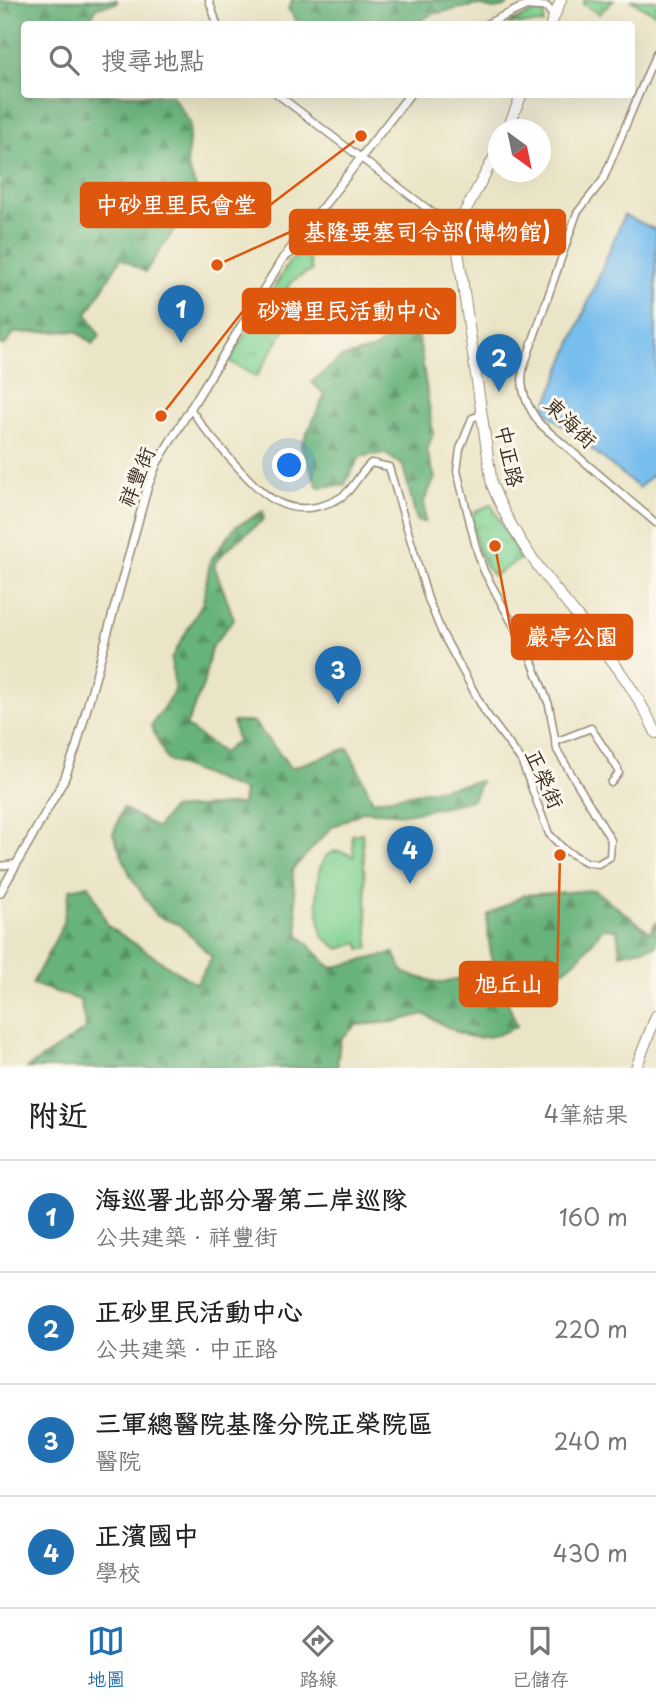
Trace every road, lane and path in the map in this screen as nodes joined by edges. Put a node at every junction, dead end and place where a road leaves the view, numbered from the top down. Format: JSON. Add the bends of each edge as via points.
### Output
{"nodes":[{"id":1,"x":209,"y":0,"type":"edge"},
{"id":2,"x":538,"y":0,"type":"edge"},
{"id":3,"x":561,"y":0,"type":"edge"},
{"id":4,"x":525,"y":6,"type":"junction"},
{"id":5,"x":215,"y":21,"type":"edge"},
{"id":6,"x":493,"y":21,"type":"edge"},
{"id":7,"x":552,"y":21,"type":"edge"},
{"id":8,"x":656,"y":53,"type":"edge"},
{"id":9,"x":282,"y":98,"type":"edge"},
{"id":10,"x":407,"y":98,"type":"edge"},
{"id":11,"x":520,"y":98,"type":"edge"},
{"id":12,"x":512,"y":119,"type":"edge"},
{"id":13,"x":360,"y":160,"type":"junction"},
{"id":14,"x":488,"y":170,"type":"edge"},
{"id":15,"x":304,"y":229,"type":"junction"},
{"id":16,"x":455,"y":230,"type":"junction"},
{"id":17,"x":312,"y":242,"type":"junction"},
{"id":18,"x":283,"y":258,"type":"junction"},
{"id":19,"x":190,"y":408,"type":"junction"},
{"id":20,"x":481,"y":415,"type":"junction"},
{"id":21,"x":656,"y":523,"type":"edge"},
{"id":22,"x":656,"y":733,"type":"edge"},
{"id":23,"x":555,"y":742,"type":"junction"},
{"id":24,"x":611,"y":783,"type":"dead end"},
{"id":25,"x":14,"y":864,"type":"junction"},
{"id":26,"x":0,"y":866,"type":"edge"},
{"id":27,"x":0,"y":893,"type":"edge"},
{"id":28,"x":656,"y":1016,"type":"edge"},
{"id":29,"x":636,"y":1068,"type":"edge"}],
"edges":[{"from":1,"to":5,"type":"street"},
{"from":2,"to":4,"type":"street"},
{"from":3,"to":7,"type":"main road"},
{"from":4,"to":6,"type":"street"},
{"from":4,"to":7,"type":"street","via":[[547,7]]},
{"from":8,"to":21,"type":"street","name":"東海街","via":[[603,180],[578,213],[521,383],[540,424]]},
{"from":9,"to":13,"type":"street"},
{"from":10,"to":13,"type":"street"},
{"from":11,"to":12,"type":"main road"},
{"from":13,"to":15,"type":"street"},
{"from":13,"to":16,"type":"street"},
{"from":14,"to":16,"type":"main road"},
{"from":15,"to":17,"type":"street"},
{"from":15,"to":18,"type":"street"},
{"from":16,"to":17,"type":"street","name":"祥豐街","via":[[368,225]]},
{"from":16,"to":20,"type":"main road","name":"中正路"},
{"from":17,"to":18,"type":"street","name":"祥豐街"},
{"from":18,"to":19,"type":"street","name":"祥豐街"},
{"from":19,"to":23,"type":"street","name":"正榮街","via":[[256,489],[280,504],[298,508],[334,501],[349,491],[371,463],[388,467],[442,633],[485,712],[521,760],[549,834],[565,850],[598,864],[610,856],[611,840]]},
{"from":19,"to":25,"type":"street","name":"祥豐街","via":[[147,489],[69,767]]},
{"from":20,"to":22,"type":"main road","name":"中正路","via":[[492,485],[506,519],[548,584],[633,687]]},
{"from":20,"to":23,"type":"street","name":"正榮街","via":[[472,418],[457,461],[467,521],[484,571],[530,656]]},
{"from":23,"to":24,"type":"street","via":[[591,728],[618,769]]},
{"from":25,"to":26,"type":"street"},
{"from":25,"to":27,"type":"street","name":"祥豐街"},
{"from":28,"to":29,"type":"main road"}]}
